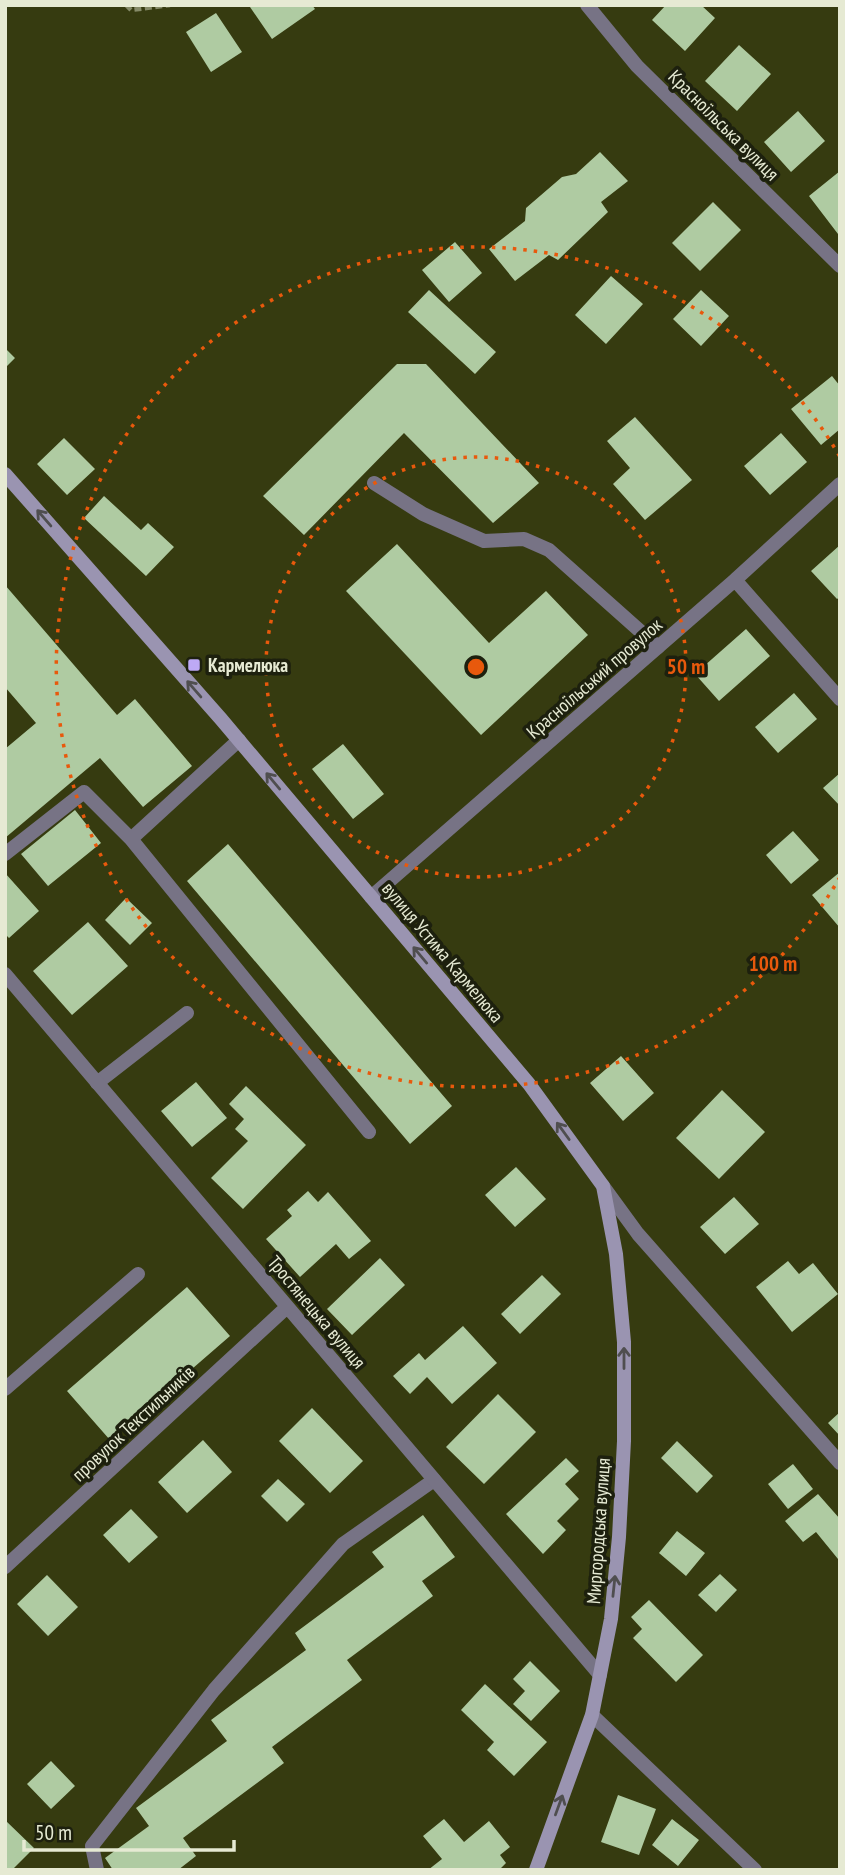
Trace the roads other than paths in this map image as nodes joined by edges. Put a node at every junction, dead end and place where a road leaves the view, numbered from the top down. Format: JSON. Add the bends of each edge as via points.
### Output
{"nodes":[{"id":1,"x":587,"y":5,"type":"edge"},
{"id":2,"x":840,"y":266,"type":"edge"},
{"id":3,"x":5,"y":474,"type":"edge"},
{"id":4,"x":374,"y":483,"type":"dead end"},
{"id":5,"x":840,"y":484,"type":"edge"},
{"id":6,"x":735,"y":580,"type":"junction"},
{"id":7,"x":659,"y":647,"type":"junction"},
{"id":8,"x":840,"y":699,"type":"edge"},
{"id":9,"x":239,"y":740,"type":"junction"},
{"id":10,"x":131,"y":839,"type":"junction"},
{"id":11,"x":5,"y":854,"type":"edge"},
{"id":12,"x":371,"y":897,"type":"junction"},
{"id":13,"x":5,"y":974,"type":"edge"},
{"id":14,"x":187,"y":1013,"type":"dead end"},
{"id":15,"x":97,"y":1083,"type":"junction"},
{"id":16,"x":369,"y":1132,"type":"dead end"},
{"id":17,"x":603,"y":1186,"type":"junction"},
{"id":18,"x":138,"y":1274,"type":"dead end"},
{"id":19,"x":287,"y":1307,"type":"junction"},
{"id":20,"x":5,"y":1389,"type":"edge"},
{"id":21,"x":840,"y":1464,"type":"edge"},
{"id":22,"x":434,"y":1480,"type":"junction"},
{"id":23,"x":5,"y":1567,"type":"edge"},
{"id":24,"x":600,"y":1675,"type":"junction"},
{"id":25,"x":592,"y":1715,"type":"junction"},
{"id":26,"x":97,"y":1870,"type":"edge"},
{"id":27,"x":536,"y":1870,"type":"edge"},
{"id":28,"x":755,"y":1870,"type":"edge"}],
"edges":[{"from":1,"to":2,"type":"street","name":"Красноїльська вулиця","via":[[637,66]]},
{"from":9,"to":3,"type":"main road","name":"вулиця Устима Кармелюка","one_way":true},
{"from":4,"to":7,"type":"street","via":[[423,514],[484,541],[524,539],[549,551]]},
{"from":5,"to":6,"type":"street","name":"Красноїльський провулок"},
{"from":6,"to":7,"type":"street","name":"Красноїльський провулок"},
{"from":6,"to":8,"type":"street"},
{"from":7,"to":12,"type":"street","name":"Красноїльський провулок"},
{"from":9,"to":10,"type":"street"},
{"from":12,"to":9,"type":"main road","name":"вулиця Устима Кармелюка","one_way":true},
{"from":10,"to":11,"type":"street","via":[[84,792]]},
{"from":10,"to":16,"type":"street"},
{"from":17,"to":12,"type":"main road","name":"вулиця Устима Кармелюка","one_way":true,"via":[[529,1084]]},
{"from":13,"to":15,"type":"street","name":"Тростянецька вулиця"},
{"from":14,"to":15,"type":"street"},
{"from":15,"to":19,"type":"street","name":"Тростянецька вулиця"},
{"from":17,"to":21,"type":"street","name":"вулиця Устима Кармелюка","via":[[638,1234]]},
{"from":24,"to":17,"type":"main road","name":"Миргородська вулиця","one_way":true,"via":[[611,1619],[624,1440],[624,1342],[616,1254]]},
{"from":18,"to":20,"type":"street"},
{"from":19,"to":22,"type":"street","name":"Тростянецька вулиця"},
{"from":19,"to":23,"type":"street","name":"провулок Текстильників"},
{"from":22,"to":24,"type":"street","name":"Тростянецька вулиця"},
{"from":22,"to":26,"type":"street","via":[[343,1544],[214,1690],[92,1846]]},
{"from":24,"to":25,"type":"main road","name":"Миргородська вулиця"},
{"from":27,"to":25,"type":"main road","name":"Миргородська вулиця","one_way":true},
{"from":25,"to":28,"type":"street"}]}
